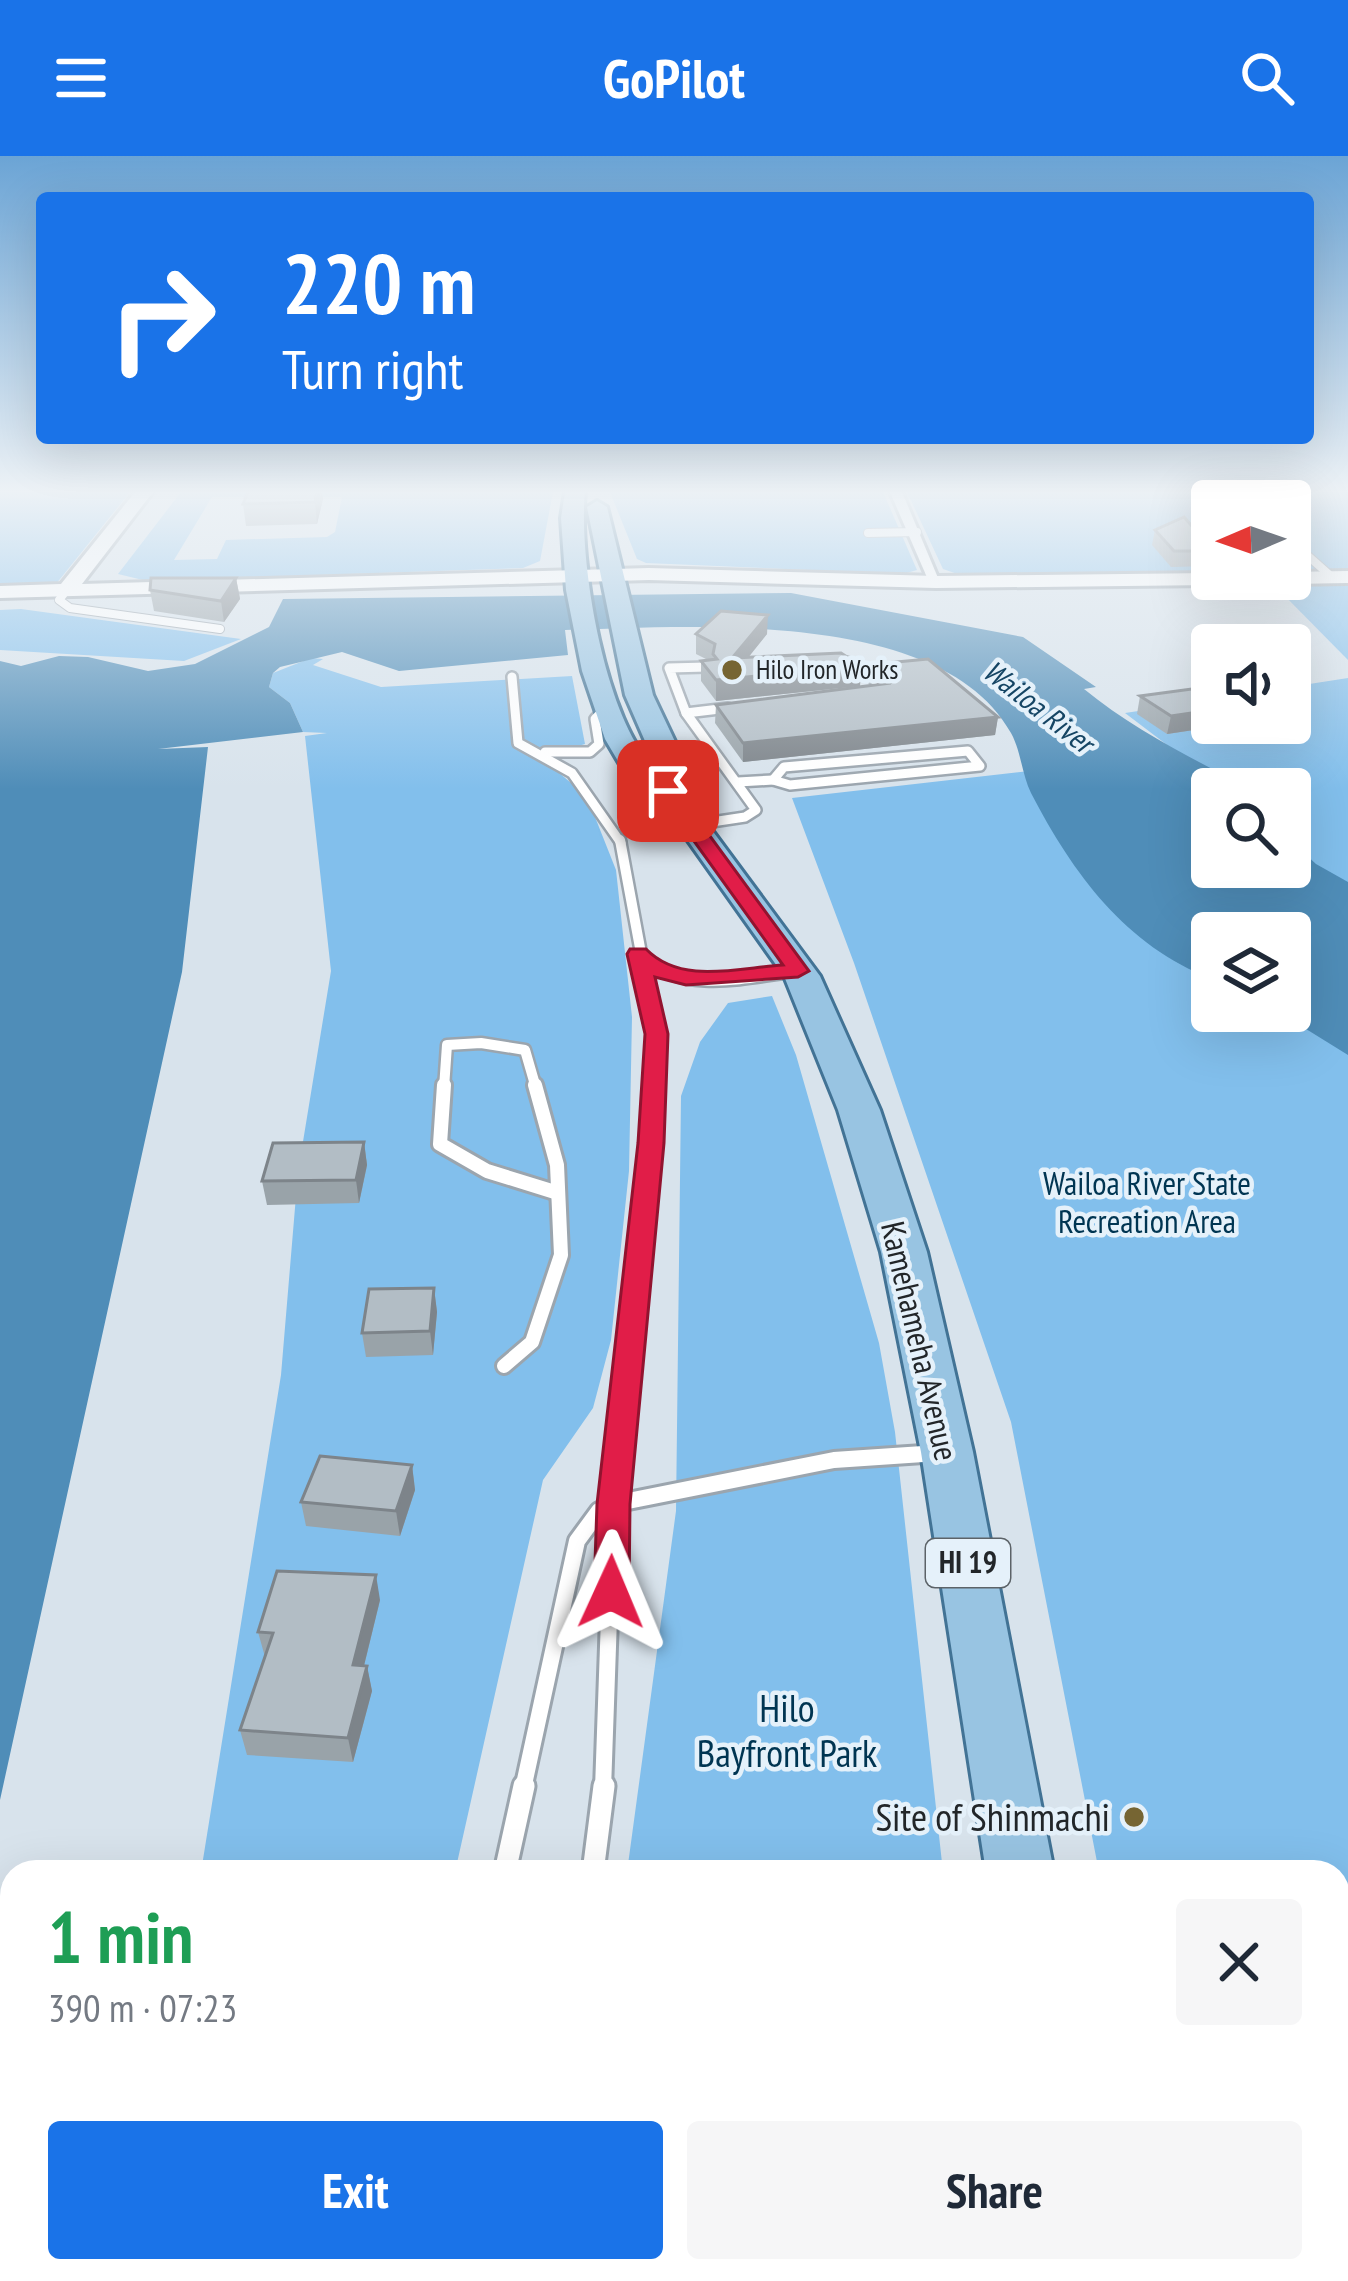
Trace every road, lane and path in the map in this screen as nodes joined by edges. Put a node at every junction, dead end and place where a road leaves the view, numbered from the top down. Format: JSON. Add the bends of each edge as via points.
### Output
{"nodes":[{"id":1,"x":55,"y":591,"type":"edge"},
{"id":2,"x":66,"y":591,"type":"edge"},
{"id":3,"x":578,"y":591,"type":"edge"},
{"id":4,"x":613,"y":591,"type":"edge"},
{"id":5,"x":0,"y":592,"type":"edge"},
{"id":6,"x":220,"y":629,"type":"dead end"},
{"id":7,"x":842,"y":661,"type":"edge"},
{"id":8,"x":706,"y":667,"type":"edge"},
{"id":9,"x":512,"y":677,"type":"dead end"},
{"id":10,"x":864,"y":694,"type":"edge"},
{"id":11,"x":609,"y":705,"type":"junction"},
{"id":12,"x":749,"y":706,"type":"edge"},
{"id":13,"x":686,"y":713,"type":"junction"},
{"id":14,"x":526,"y":749,"type":"junction"},
{"id":15,"x":773,"y":779,"type":"junction"},
{"id":16,"x":738,"y":782,"type":"junction"},
{"id":17,"x":668,"y":791,"type":"junction"},
{"id":18,"x":692,"y":825,"type":"junction"},
{"id":19,"x":638,"y":954,"type":"junction"},
{"id":20,"x":798,"y":971,"type":"junction"},
{"id":21,"x":558,"y":1193,"type":"junction"},
{"id":22,"x":504,"y":1366,"type":"dead end"},
{"id":23,"x":947,"y":1452,"type":"junction"},
{"id":24,"x":613,"y":1504,"type":"junction"},
{"id":25,"x":508,"y":1860,"type":"edge"},
{"id":26,"x":594,"y":1860,"type":"edge"},
{"id":27,"x":1018,"y":1860,"type":"edge"}],
"edges":[{"from":1,"to":5,"type":"street"},
{"from":2,"to":6,"type":"lane","via":[[59,600],[70,608]]},
{"from":3,"to":11,"type":"main road","name":"Kamehameha Avenue","number":"HI 19"},
{"from":4,"to":17,"type":"main road","name":"Kamehameha Avenue","number":"HI 19","via":[[642,704],[673,769]]},
{"from":7,"to":10,"type":"lane","via":[[863,668],[886,692]]},
{"from":8,"to":13,"type":"lane","via":[[669,668]]},
{"from":9,"to":14,"type":"lane","via":[[518,743]]},
{"from":11,"to":14,"type":"lane","via":[[595,719],[599,744],[590,752]]},
{"from":11,"to":17,"type":"main road","name":"Kamehameha Avenue","number":"HI 19","via":[[629,759]]},
{"from":12,"to":13,"type":"lane"},
{"from":13,"to":16,"type":"lane"},
{"from":14,"to":19,"type":"lane","via":[[572,772],[619,837]]},
{"from":15,"to":15,"type":"lane","via":[[790,785],[980,766],[968,752],[784,766]]},
{"from":15,"to":16,"type":"lane"},
{"from":16,"to":18,"type":"lane","via":[[756,806],[752,814]]},
{"from":17,"to":18,"type":"main road","name":"Kamehameha Avenue","number":"HI 19"},
{"from":18,"to":20,"type":"main road","name":"Kamehameha Avenue","number":"HI 19"},
{"from":19,"to":20,"type":"lane","via":[[654,970],[686,979]]},
{"from":19,"to":24,"type":"lane","via":[[656,1034]]},
{"from":20,"to":23,"type":"main road","name":"Kamehameha Avenue","number":"HI 19","via":[[837,1052],[904,1252]]},
{"from":21,"to":21,"type":"lane","via":[[525,1050],[447,1045],[440,1144],[487,1171]]},
{"from":21,"to":22,"type":"lane","via":[[561,1255],[532,1342]]},
{"from":23,"to":24,"type":"lane","via":[[834,1460]]},
{"from":23,"to":27,"type":"main road","name":"Kamehameha Avenue","number":"HI 19"},
{"from":24,"to":25,"type":"lane","via":[[577,1541]]},
{"from":24,"to":26,"type":"lane","via":[[606,1767]]}]}
